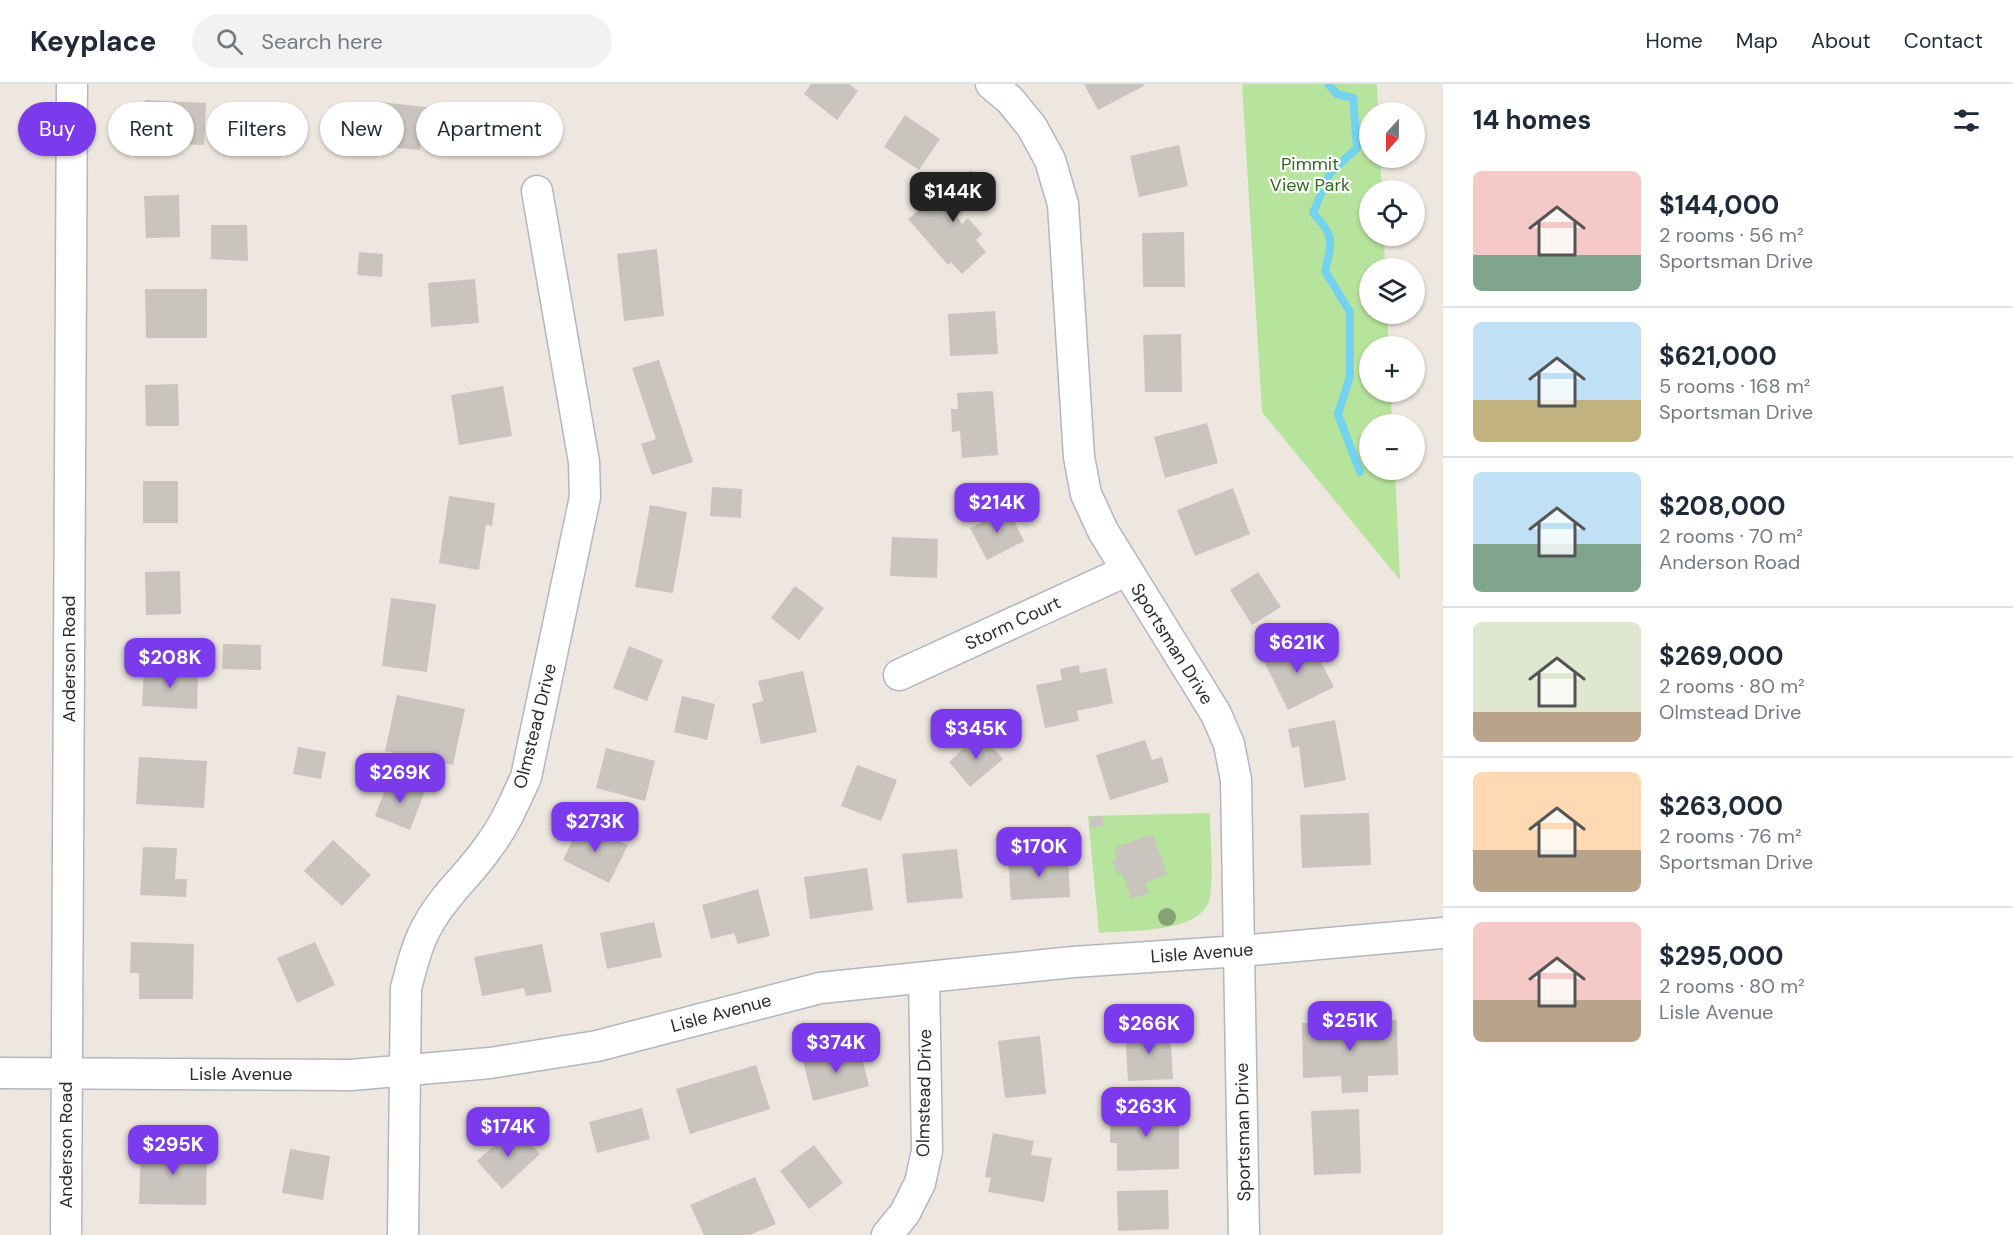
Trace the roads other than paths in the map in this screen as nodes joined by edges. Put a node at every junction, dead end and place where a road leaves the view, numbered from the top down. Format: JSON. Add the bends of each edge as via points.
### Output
{"nodes":[{"id":1,"x":72,"y":84,"type":"edge"},
{"id":2,"x":991,"y":84,"type":"edge"},
{"id":3,"x":537,"y":191,"type":"dead end"},
{"id":4,"x":1126,"y":571,"type":"junction"},
{"id":5,"x":899,"y":675,"type":"dead end"},
{"id":6,"x":1443,"y":933,"type":"edge"},
{"id":7,"x":1240,"y":951,"type":"junction"},
{"id":8,"x":924,"y":978,"type":"junction"},
{"id":9,"x":404,"y":1071,"type":"junction"},
{"id":10,"x":0,"y":1073,"type":"edge"},
{"id":11,"x":67,"y":1074,"type":"junction"},
{"id":12,"x":66,"y":1235,"type":"edge"},
{"id":13,"x":403,"y":1235,"type":"edge"},
{"id":14,"x":887,"y":1235,"type":"edge"},
{"id":15,"x":1244,"y":1235,"type":"edge"}],
"edges":[{"from":1,"to":11,"type":"street","name":"Anderson Road"},
{"from":2,"to":4,"type":"street","name":"Sportsman Drive","via":[[1010,99],[1032,127],[1050,160],[1063,204],[1079,457],[1086,494]]},
{"from":3,"to":9,"type":"street","name":"Olmstead Drive","via":[[584,462],[585,497],[526,777],[511,812],[488,848],[447,895],[428,923],[415,953],[406,988]]},
{"from":4,"to":5,"type":"street","name":"Storm Court"},
{"from":4,"to":7,"type":"street","name":"Sportsman Drive","via":[[1213,708],[1229,744],[1236,780]]},
{"from":6,"to":7,"type":"street","name":"Lisle Avenue"},
{"from":7,"to":8,"type":"street","name":"Lisle Avenue","via":[[1073,962]]},
{"from":7,"to":15,"type":"street","name":"Sportsman Drive"},
{"from":8,"to":9,"type":"street","name":"Lisle Avenue","via":[[800,992],[597,1046],[490,1063]]},
{"from":8,"to":14,"type":"street","name":"Olmstead Drive","via":[[927,1151],[920,1183],[905,1213]]},
{"from":9,"to":11,"type":"street","name":"Lisle Avenue","via":[[351,1075]]},
{"from":9,"to":13,"type":"street","name":"Olmstead Drive"},
{"from":10,"to":11,"type":"street","name":"Lisle Avenue"},
{"from":11,"to":12,"type":"street","name":"Anderson Road"}]}
